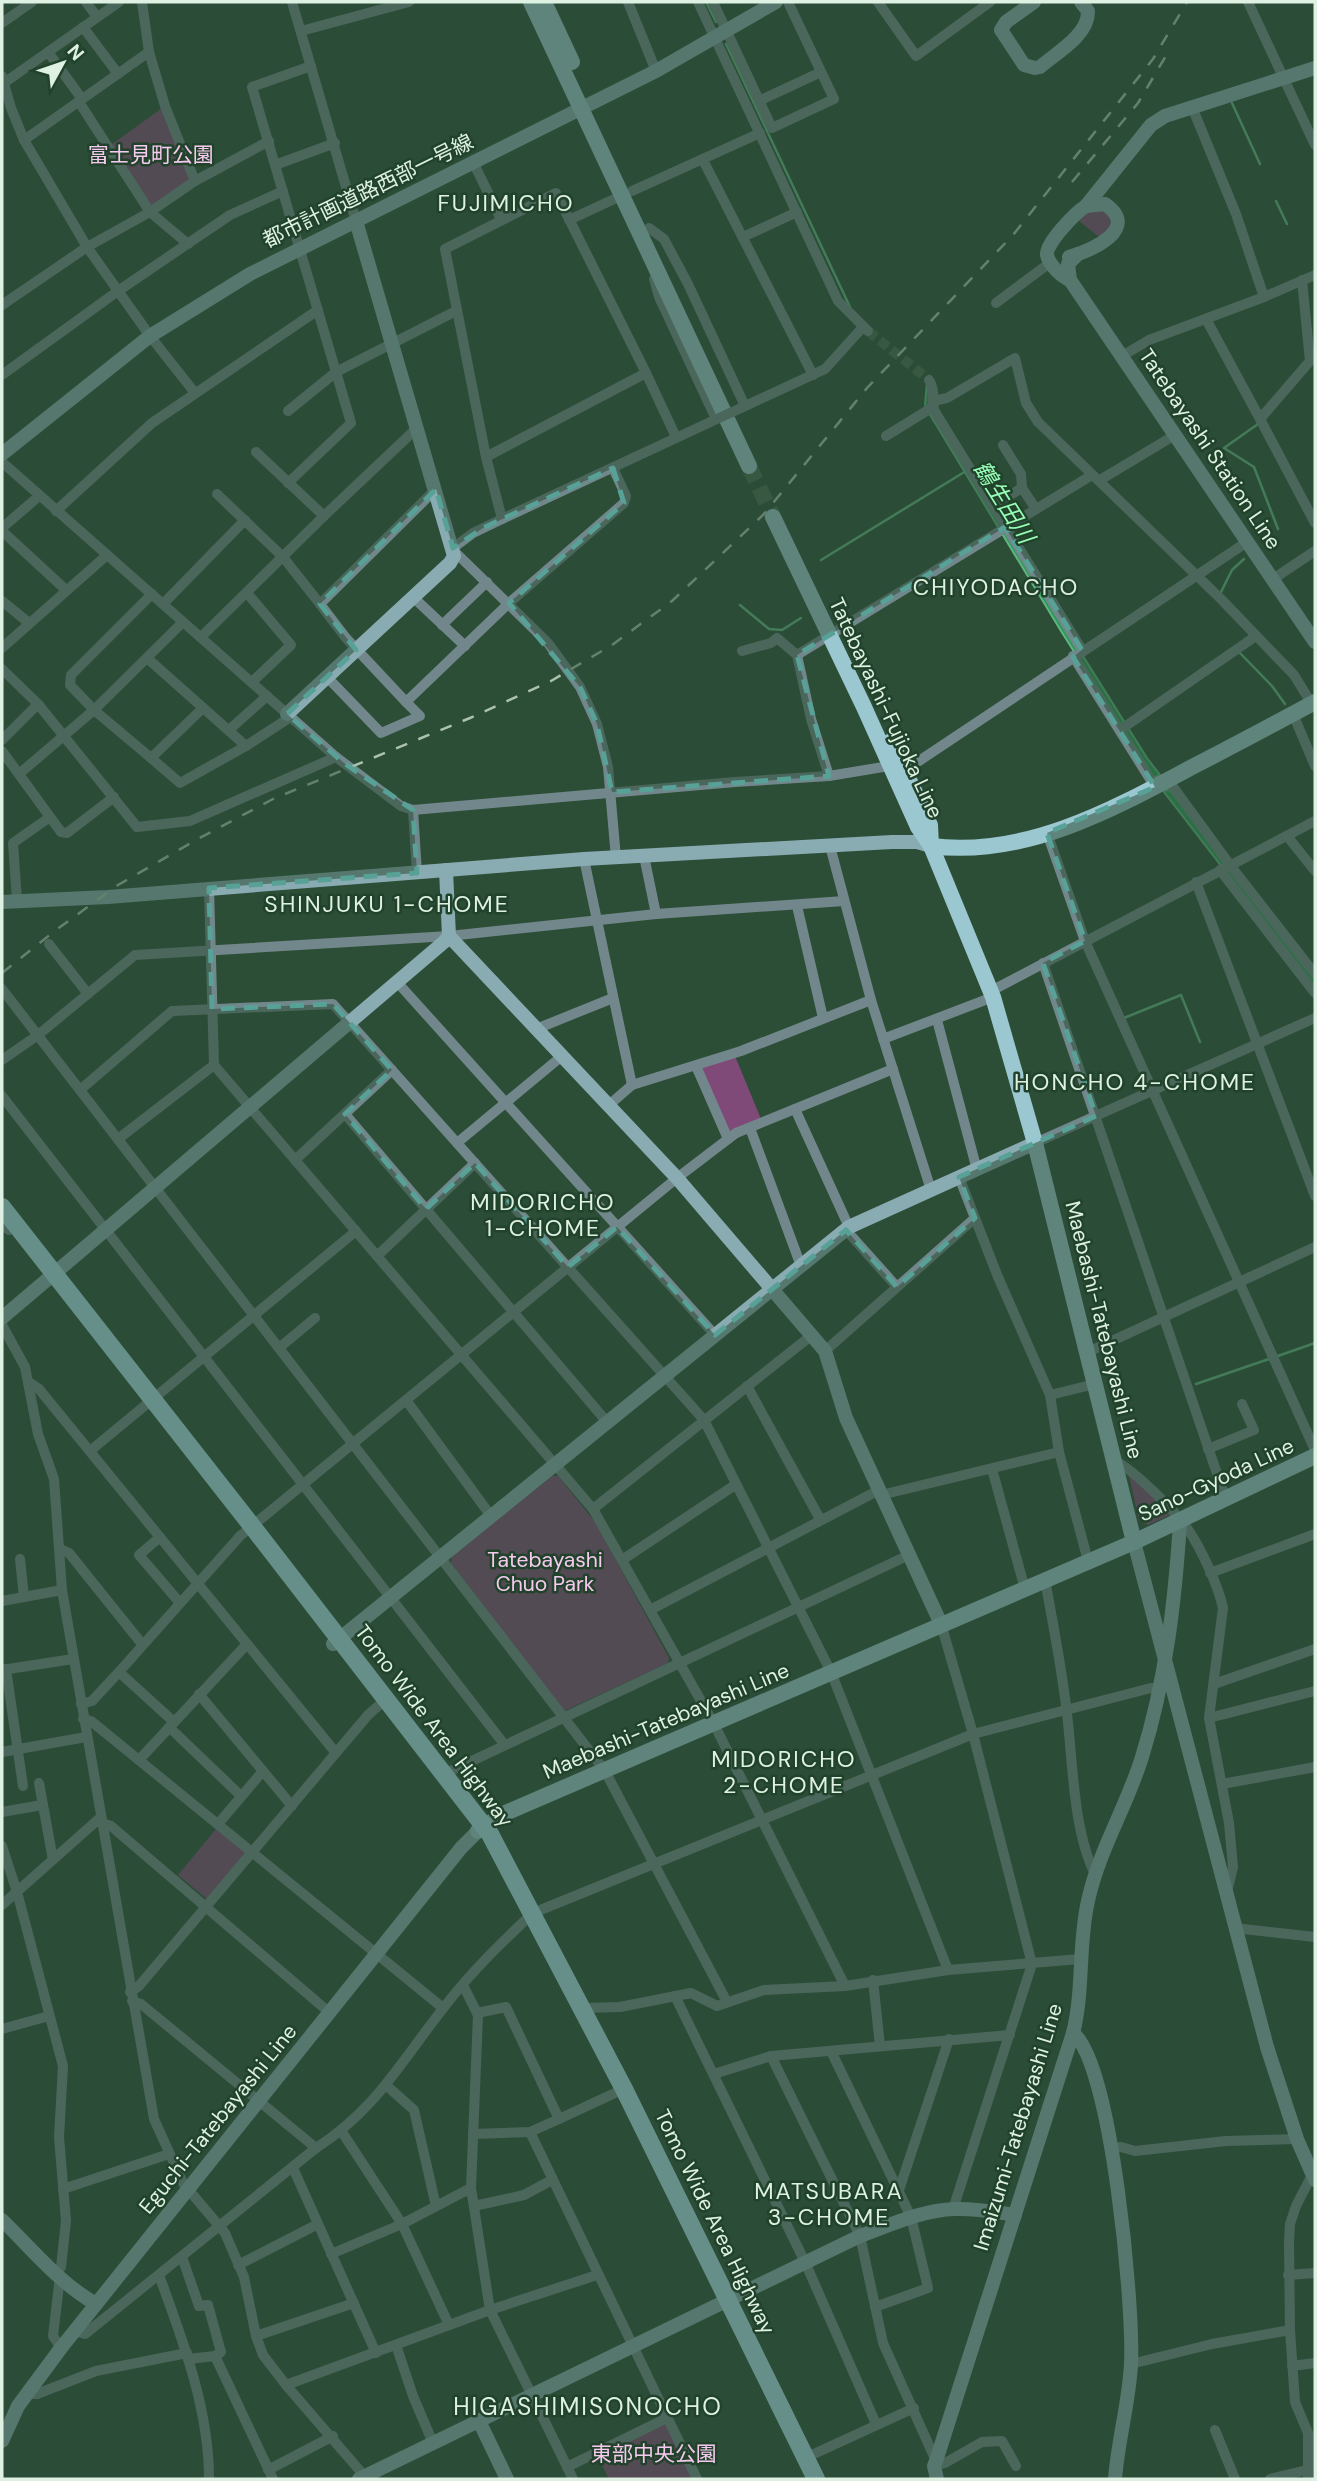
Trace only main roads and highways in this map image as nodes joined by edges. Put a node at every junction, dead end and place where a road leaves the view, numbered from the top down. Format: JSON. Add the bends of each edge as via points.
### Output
{"nodes":[{"id":1,"x":531,"y":2,"type":"edge"},
{"id":2,"x":544,"y":2,"type":"edge"},
{"id":3,"x":586,"y":106,"type":"junction"},
{"id":4,"x":752,"y":462,"type":"tunnel mouth"},
{"id":5,"x":776,"y":513,"type":"tunnel mouth"},
{"id":6,"x":1314,"y":705,"type":"edge"},
{"id":7,"x":931,"y":846,"type":"junction"},
{"id":8,"x":5,"y":1220,"type":"edge"},
{"id":9,"x":1315,"y":1456,"type":"edge"},
{"id":10,"x":1134,"y":1542,"type":"junction"},
{"id":11,"x":383,"y":1701,"type":"junction"},
{"id":12,"x":481,"y":1829,"type":"junction"},
{"id":13,"x":530,"y":1916,"type":"junction"},
{"id":14,"x":723,"y":2301,"type":"junction"},
{"id":15,"x":804,"y":2479,"type":"edge"},
{"id":16,"x":816,"y":2479,"type":"edge"}],
"edges":[{"from":1,"to":3,"type":"main road"},
{"from":2,"to":3,"type":"main road"},
{"from":3,"to":4,"type":"main road"},
{"from":5,"to":7,"type":"main road","name":"Tatebayashi-Fujioka Line","via":[[896,766],[918,827]]},
{"from":6,"to":7,"type":"main road","via":[[1097,816],[996,846]]},
{"from":7,"to":10,"type":"main road","name":"Maebashi-Tatebayashi Line","via":[[992,994],[1035,1143]]},
{"from":8,"to":11,"type":"highway","name":"Tomo Wide Area Highway"},
{"from":9,"to":10,"type":"main road","name":"Sano-Gyoda Line"},
{"from":10,"to":12,"type":"main road","name":"Maebashi-Tatebayashi Line","via":[[503,1814]]},
{"from":11,"to":12,"type":"highway","name":"Tomo Wide Area Highway"},
{"from":11,"to":12,"type":"highway","name":"Tomo Wide Area Highway","via":[[444,1774]]},
{"from":12,"to":13,"type":"highway","name":"Tomo Wide Area Highway"},
{"from":13,"to":14,"type":"highway","name":"Tomo Wide Area Highway"},
{"from":13,"to":14,"type":"highway","name":"Tomo Wide Area Highway","via":[[583,2008]]},
{"from":14,"to":15,"type":"highway","name":"Tomo Wide Area Highway"},
{"from":14,"to":16,"type":"highway","name":"Tomo Wide Area Highway"}]}
